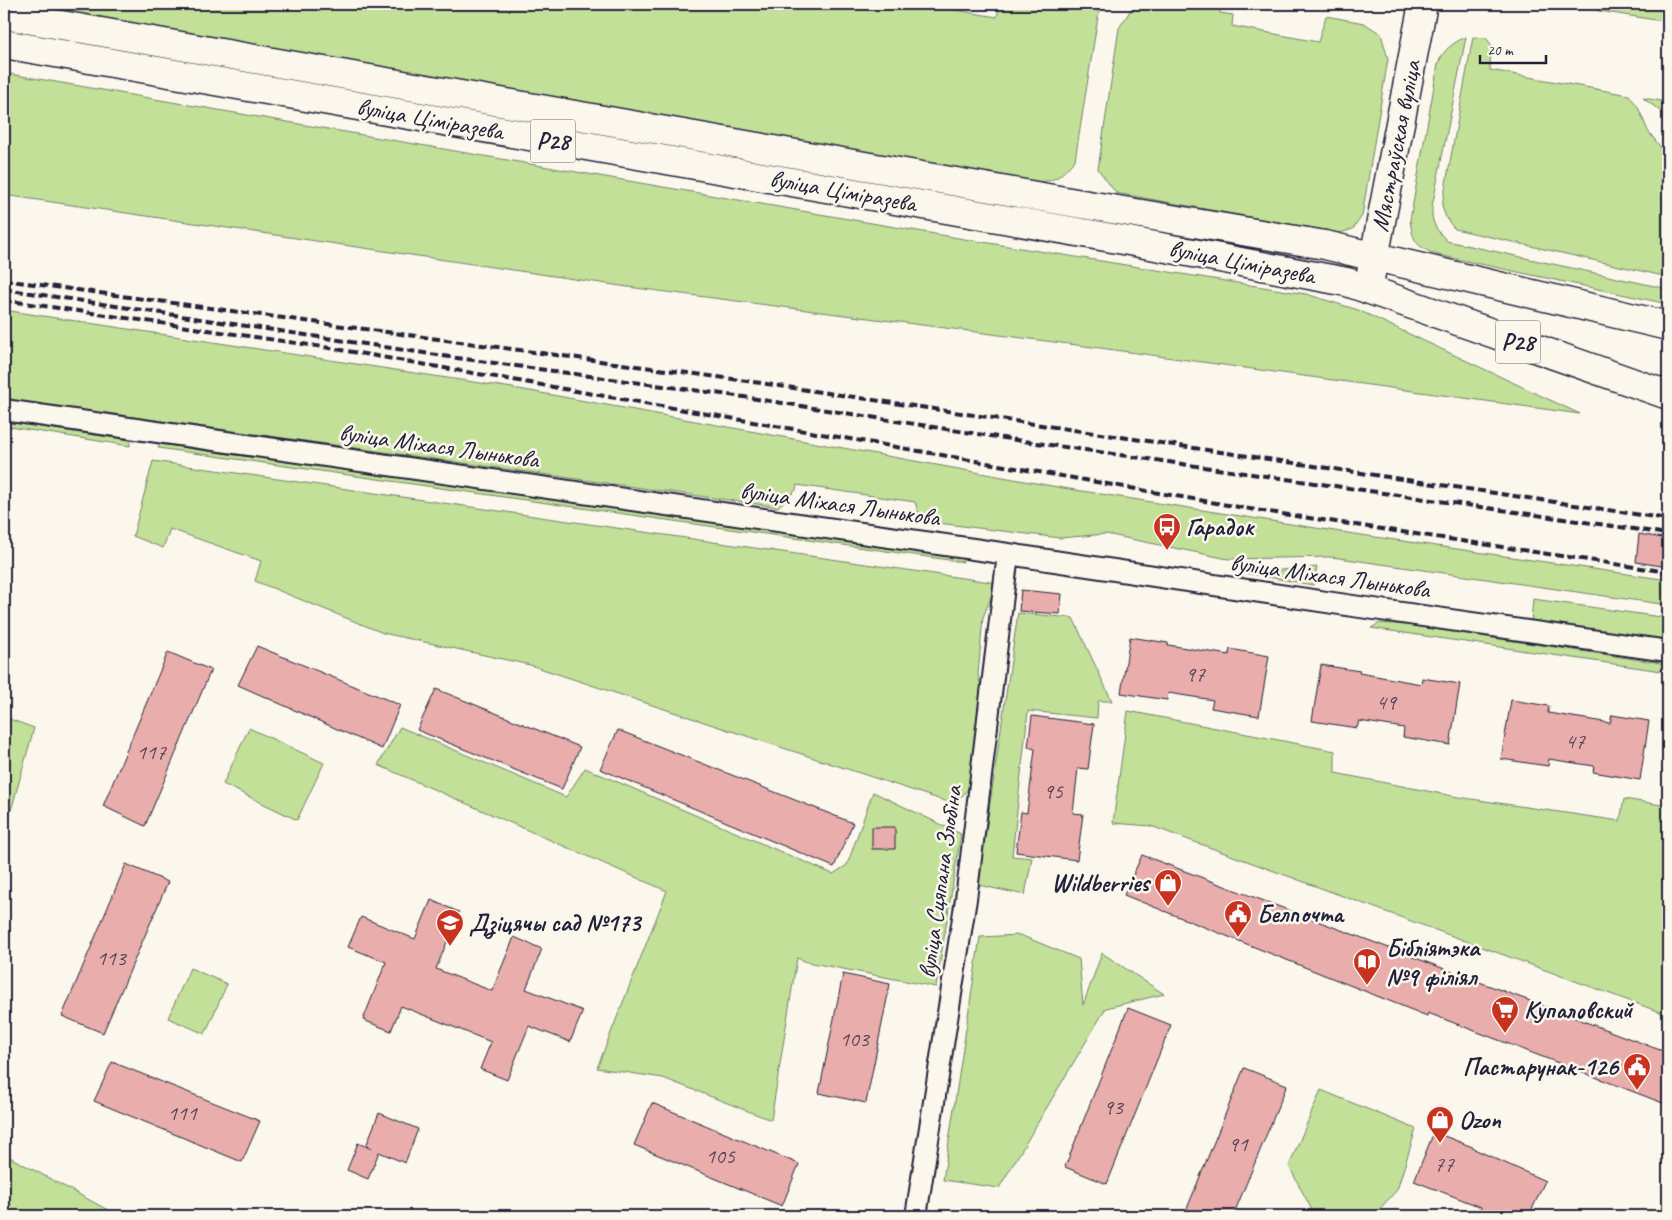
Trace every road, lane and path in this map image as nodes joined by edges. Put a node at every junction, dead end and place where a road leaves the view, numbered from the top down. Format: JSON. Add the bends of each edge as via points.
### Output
{"nodes":[{"id":1,"x":18,"y":4,"type":"edge"},
{"id":2,"x":1423,"y":4,"type":"edge"},
{"id":3,"x":4,"y":15,"type":"edge"},
{"id":4,"x":42,"y":21,"type":"junction"},
{"id":5,"x":4,"y":44,"type":"edge"},
{"id":6,"x":36,"y":50,"type":"junction"},
{"id":7,"x":1376,"y":256,"type":"junction"},
{"id":8,"x":1368,"y":289,"type":"junction"},
{"id":9,"x":1668,"y":326,"type":"edge"},
{"id":10,"x":1668,"y":395,"type":"edge"},
{"id":11,"x":4,"y":410,"type":"edge"},
{"id":12,"x":1008,"y":554,"type":"junction"},
{"id":13,"x":1668,"y":651,"type":"edge"},
{"id":14,"x":916,"y":1216,"type":"edge"}],
"edges":[{"from":1,"to":4,"type":"main road"},
{"from":2,"to":7,"type":"main road","name":"Мястраўская вуліца"},
{"from":3,"to":4,"type":"main road","name":"вуліца Ціміразева","number":"Р28"},
{"from":4,"to":6,"type":"main road"},
{"from":4,"to":7,"type":"main road","name":"вуліца Ціміразева","number":"Р28"},
{"from":5,"to":6,"type":"main road","name":"вуліца Ціміразева","number":"Р28"},
{"from":6,"to":8,"type":"main road","name":"вуліца Ціміразева","number":"Р28","via":[[1129,241],[1347,282]]},
{"from":7,"to":8,"type":"main road","name":"Мястраўская вуліца"},
{"from":7,"to":9,"type":"main road","name":"вуліца Ціміразева","number":"Р28"},
{"from":8,"to":10,"type":"main road","name":"вуліца Ціміразева","number":"Р28"},
{"from":11,"to":12,"type":"street","name":"вуліца Міхася Лынькова"},
{"from":12,"to":13,"type":"street","name":"вуліца Міхася Лынькова"},
{"from":12,"to":14,"type":"street","name":"вуліца Сцяпана Злобіна","via":[[966,899]]}]}
